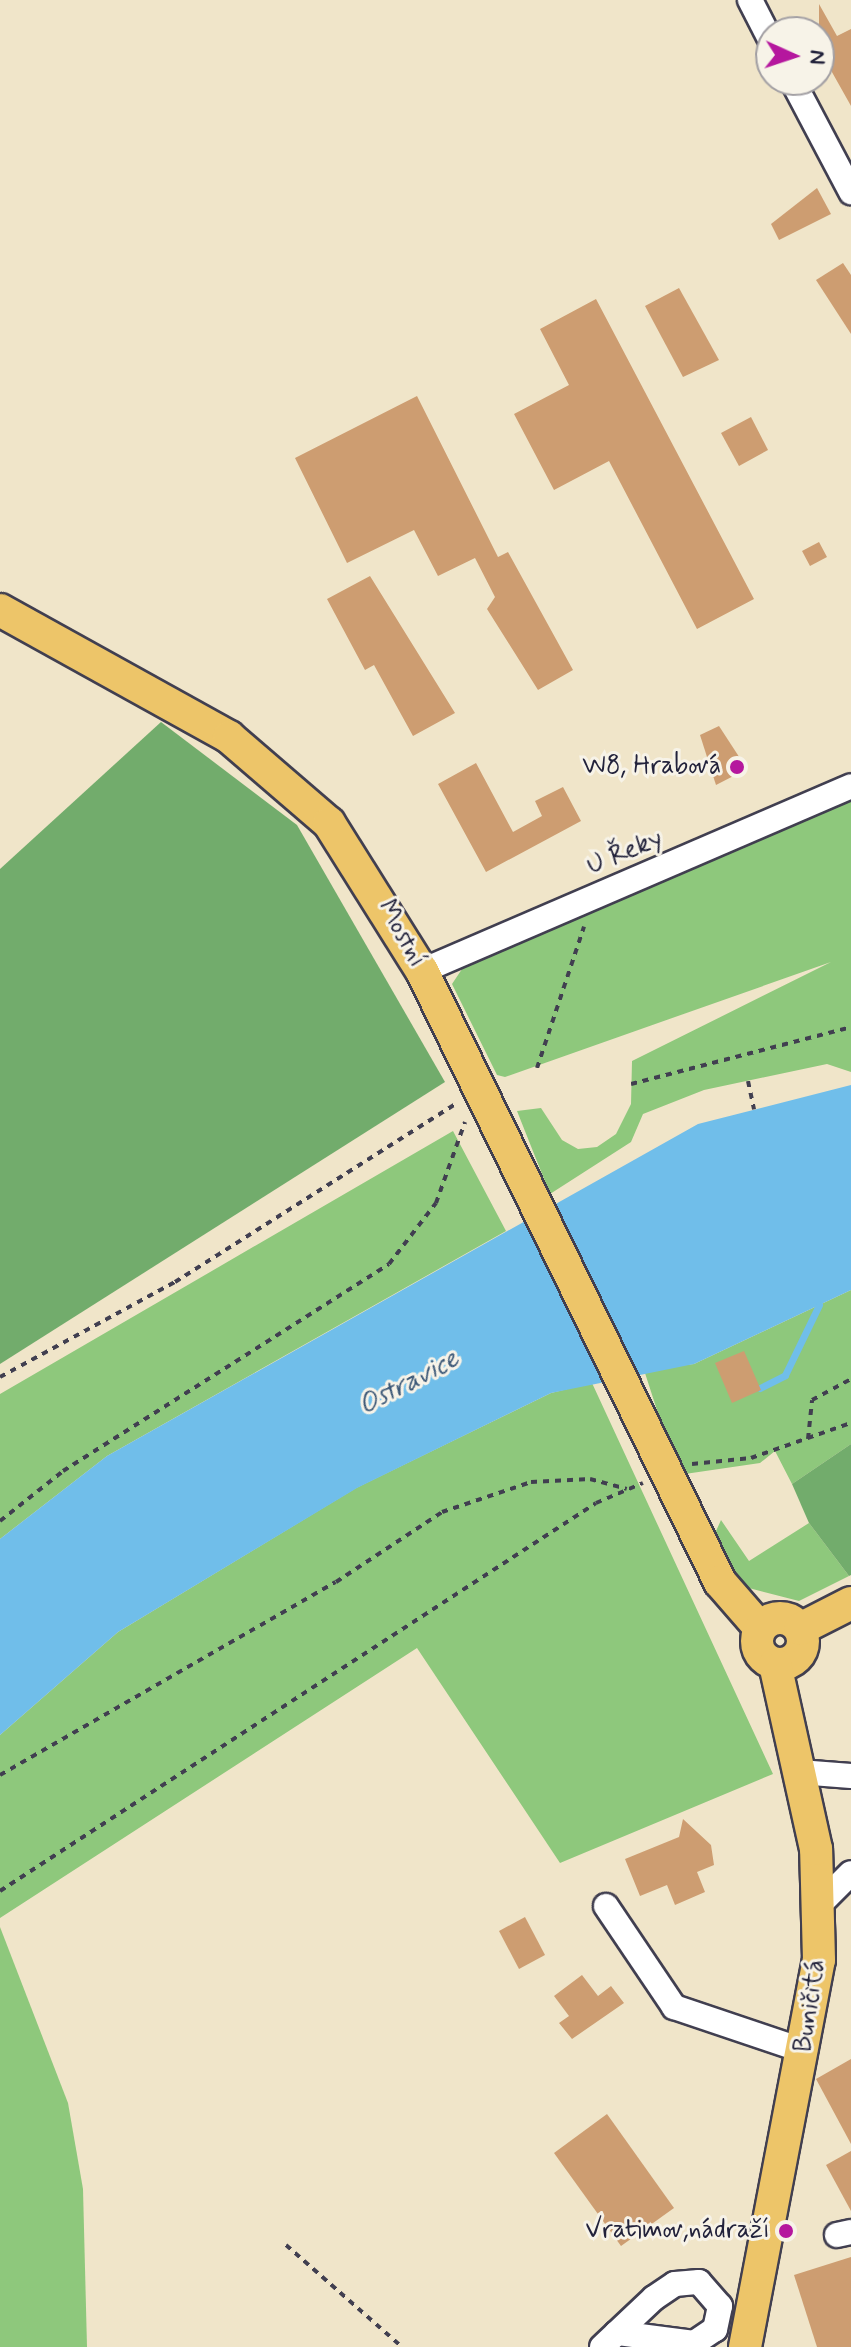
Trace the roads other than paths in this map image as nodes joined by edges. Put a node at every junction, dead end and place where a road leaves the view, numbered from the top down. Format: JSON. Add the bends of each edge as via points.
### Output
{"nodes":[{"id":1,"x":800,"y":96,"type":"edge"},
{"id":2,"x":851,"y":192,"type":"edge"},
{"id":3,"x":0,"y":610,"type":"edge"},
{"id":4,"x":851,"y":786,"type":"edge"},
{"id":5,"x":422,"y":971,"type":"junction"},
{"id":6,"x":851,"y":1603,"type":"edge"},
{"id":7,"x":760,"y":1628,"type":"junction"},
{"id":8,"x":800,"y":1629,"type":"junction"},
{"id":9,"x":775,"y":1664,"type":"junction"},
{"id":10,"x":799,"y":1772,"type":"junction"},
{"id":11,"x":851,"y":1776,"type":"edge"},
{"id":12,"x":851,"y":1873,"type":"edge"},
{"id":13,"x":821,"y":1903,"type":"junction"},
{"id":14,"x":606,"y":1906,"type":"dead end"},
{"id":15,"x":805,"y":2051,"type":"junction"},
{"id":16,"x":745,"y":2347,"type":"edge"}],
"edges":[{"from":1,"to":2,"type":"street"},
{"from":3,"to":5,"type":"main road","name":"Mostní","via":[[229,737],[280,777],[329,823]]},
{"from":4,"to":5,"type":"street","name":"U Řeky"},
{"from":5,"to":7,"type":"main road","name":"Mostní","via":[[474,1108],[535,1201],[720,1582]]},
{"from":6,"to":8,"type":"main road"},
{"from":7,"to":8,"type":"main road","via":[[782,1617]]},
{"from":7,"to":9,"type":"main road","via":[[758,1650]]},
{"from":8,"to":9,"type":"main road","via":[[798,1656]]},
{"from":9,"to":10,"type":"main road","name":"Buničitá"},
{"from":10,"to":11,"type":"street"},
{"from":10,"to":13,"type":"main road","name":"Buničitá"},
{"from":12,"to":13,"type":"street"},
{"from":13,"to":15,"type":"main road","name":"Buničitá"},
{"from":14,"to":15,"type":"street","via":[[674,2007]]},
{"from":15,"to":16,"type":"main road","name":"Buničitá"}]}
